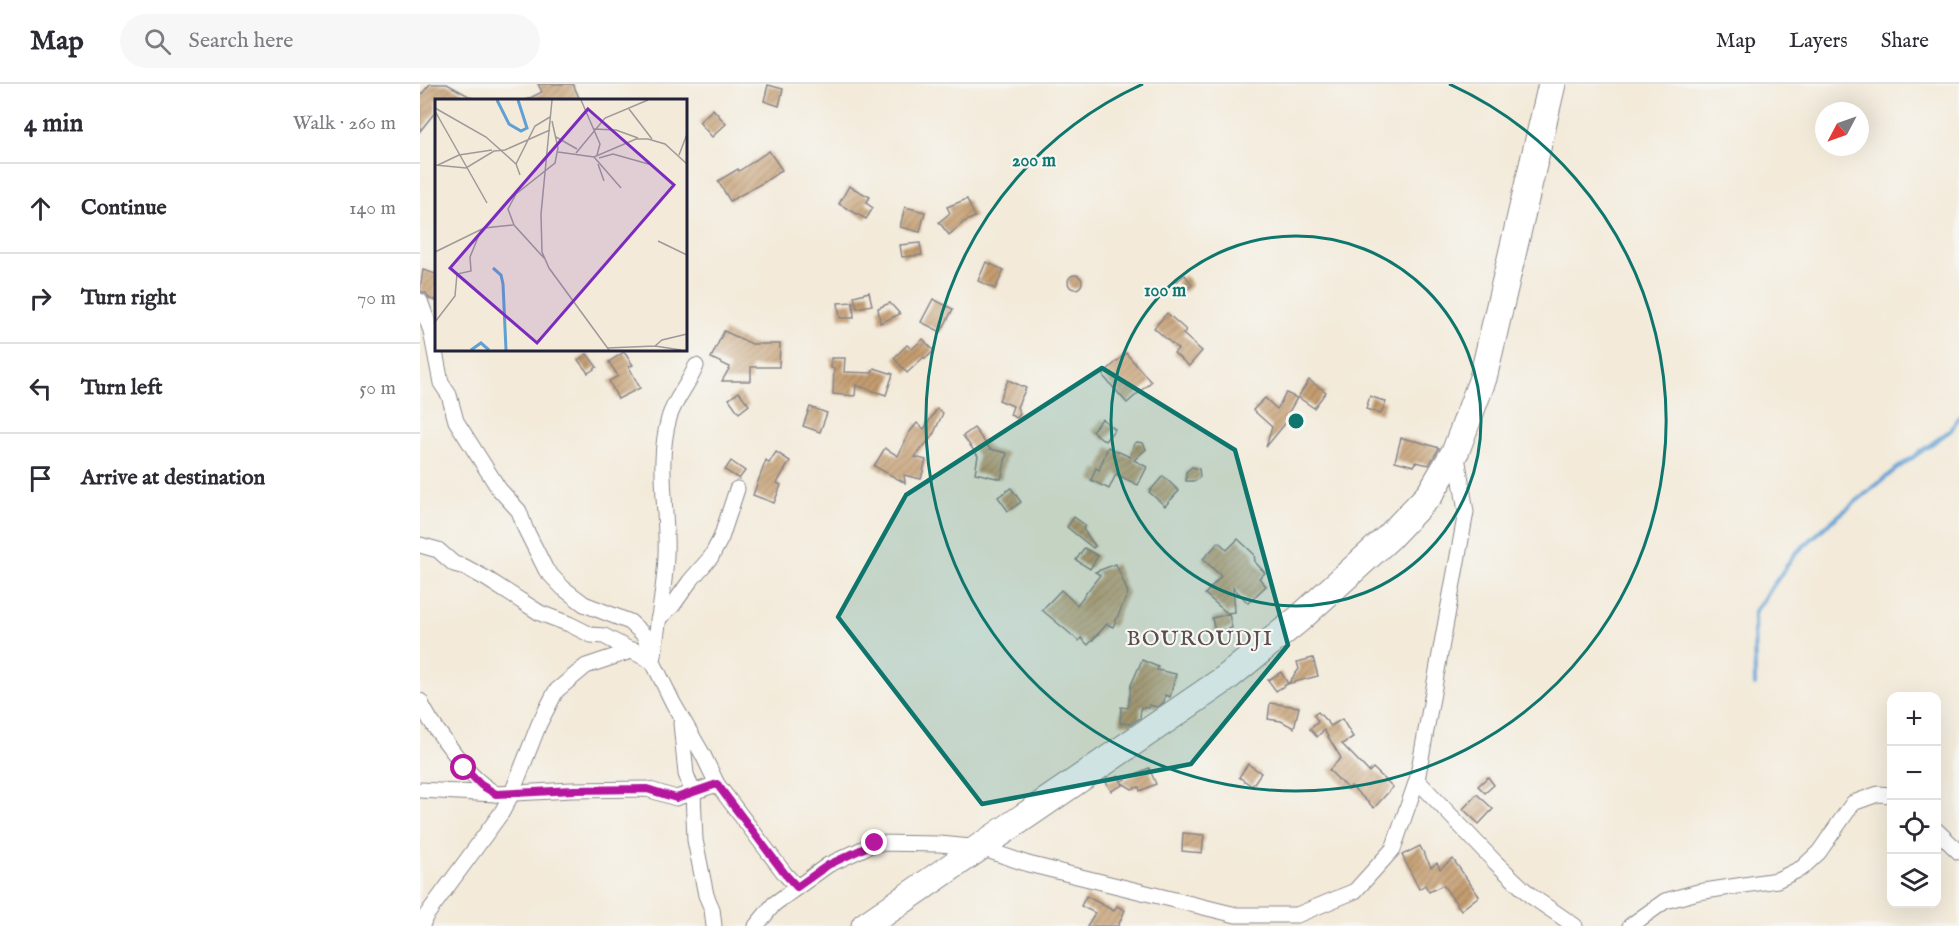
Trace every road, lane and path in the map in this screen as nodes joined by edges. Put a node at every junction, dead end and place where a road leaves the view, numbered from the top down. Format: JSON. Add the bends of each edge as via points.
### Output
{"nodes":[{"id":1,"x":1552,"y":84,"type":"edge"},
{"id":2,"x":420,"y":300,"type":"edge"},
{"id":3,"x":435,"y":347,"type":"edge"},
{"id":4,"x":436,"y":351,"type":"edge"},
{"id":5,"x":696,"y":366,"type":"dead end"},
{"id":6,"x":1456,"y":450,"type":"junction"},
{"id":7,"x":737,"y":489,"type":"dead end"},
{"id":8,"x":420,"y":545,"type":"edge"},
{"id":9,"x":658,"y":619,"type":"junction"},
{"id":10,"x":634,"y":650,"type":"junction"},
{"id":11,"x":653,"y":662,"type":"junction"},
{"id":12,"x":420,"y":702,"type":"edge"},
{"id":13,"x":680,"y":716,"type":"junction"},
{"id":14,"x":1417,"y":780,"type":"junction"},
{"id":15,"x":717,"y":784,"type":"junction"},
{"id":16,"x":420,"y":790,"type":"edge"},
{"id":17,"x":512,"y":793,"type":"junction"},
{"id":18,"x":693,"y":793,"type":"junction"},
{"id":19,"x":496,"y":794,"type":"junction"},
{"id":20,"x":1887,"y":795,"type":"edge"},
{"id":21,"x":1941,"y":835,"type":"edge"},
{"id":22,"x":981,"y":848,"type":"junction"},
{"id":23,"x":1959,"y":852,"type":"edge"},
{"id":24,"x":797,"y":887,"type":"junction"},
{"id":25,"x":422,"y":926,"type":"edge"},
{"id":26,"x":714,"y":926,"type":"edge"},
{"id":27,"x":756,"y":926,"type":"edge"},
{"id":28,"x":865,"y":926,"type":"edge"},
{"id":29,"x":1575,"y":926,"type":"edge"},
{"id":30,"x":1630,"y":926,"type":"edge"}],
"edges":[{"from":1,"to":6,"type":"highway","via":[[1484,378]]},
{"from":2,"to":3,"type":"street"},
{"from":4,"to":11,"type":"street","via":[[441,383],[456,421],[498,489],[519,511],[546,570],[584,604],[630,622],[644,635]]},
{"from":5,"to":9,"type":"street","via":[[669,416],[664,438],[666,555]]},
{"from":6,"to":14,"type":"street","via":[[1466,512]]},
{"from":6,"to":22,"type":"highway","via":[[1430,494],[1299,619],[1225,679]]},
{"from":7,"to":9,"type":"street","via":[[711,557]]},
{"from":8,"to":10,"type":"street","via":[[438,550],[454,564],[487,579],[540,613]]},
{"from":9,"to":11,"type":"street"},
{"from":10,"to":11,"type":"street"},
{"from":10,"to":17,"type":"street","via":[[586,666],[556,691]]},
{"from":11,"to":13,"type":"street"},
{"from":12,"to":19,"type":"street","via":[[464,768]]},
{"from":13,"to":15,"type":"street"},
{"from":13,"to":18,"type":"street","via":[[686,774]]},
{"from":14,"to":22,"type":"street","via":[[1393,849],[1355,891],[1297,915],[1236,915],[1028,864]]},
{"from":14,"to":29,"type":"street","via":[[1530,896]]},
{"from":15,"to":18,"type":"street"},
{"from":15,"to":24,"type":"street"},
{"from":16,"to":19,"type":"street"},
{"from":17,"to":18,"type":"street","via":[[647,789],[676,798]]},
{"from":17,"to":19,"type":"street"},
{"from":17,"to":25,"type":"street"},
{"from":18,"to":26,"type":"street","via":[[695,840]]},
{"from":20,"to":30,"type":"street","via":[[1852,803],[1819,852],[1802,868],[1777,880],[1665,901]]},
{"from":21,"to":23,"type":"street"},
{"from":22,"to":24,"type":"street","via":[[875,843],[828,865]]},
{"from":22,"to":28,"type":"highway"},
{"from":24,"to":27,"type":"street","via":[[774,904]]}]}
